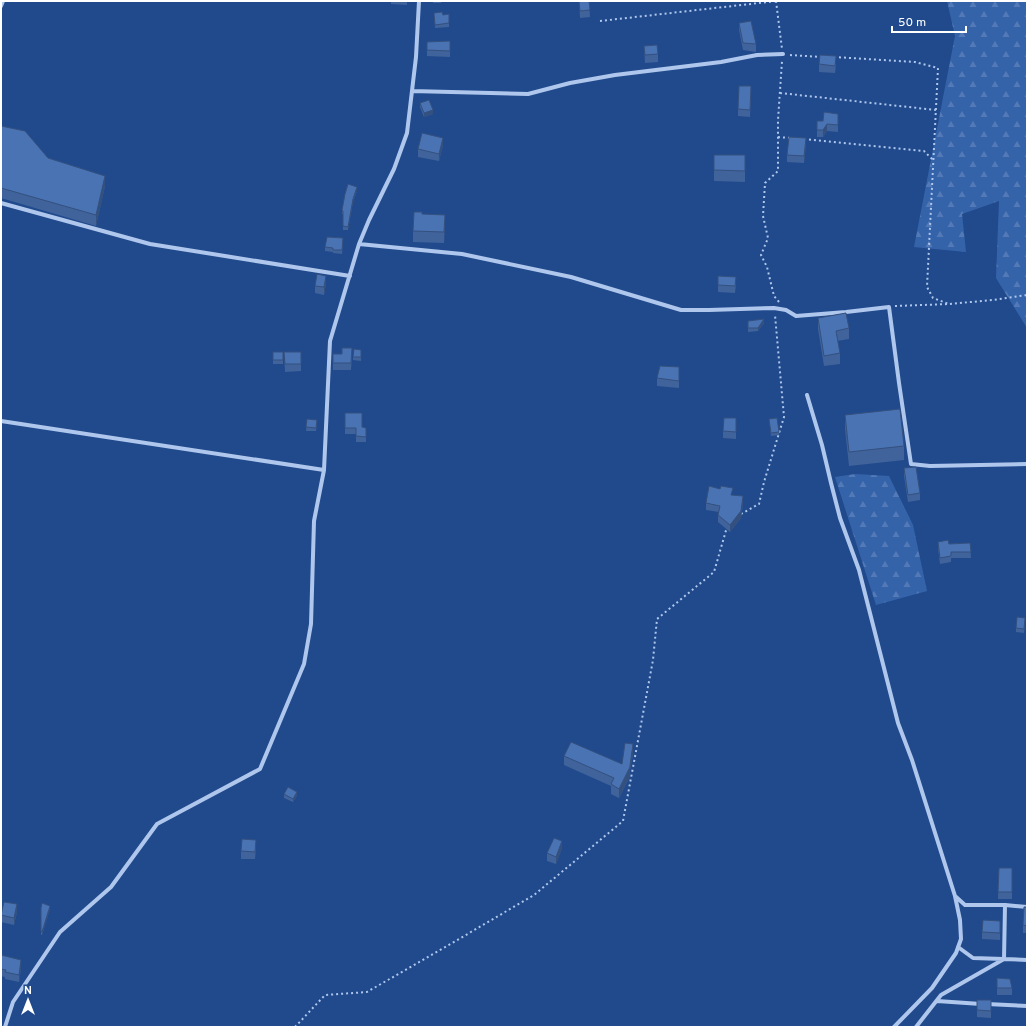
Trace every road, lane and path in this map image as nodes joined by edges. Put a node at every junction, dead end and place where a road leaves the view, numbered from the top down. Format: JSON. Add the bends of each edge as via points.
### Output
{"nodes":[{"id":1,"x":3,"y":1,"type":"edge"},
{"id":2,"x":419,"y":1,"type":"edge"},
{"id":3,"x":776,"y":1,"type":"edge"},
{"id":4,"x":1,"y":6,"type":"edge"},
{"id":5,"x":600,"y":21,"type":"dead end"},
{"id":6,"x":783,"y":54,"type":"junction"},
{"id":7,"x":822,"y":57,"type":"edge"},
{"id":8,"x":829,"y":57,"type":"edge"},
{"id":9,"x":412,"y":91,"type":"junction"},
{"id":10,"x":780,"y":93,"type":"junction"},
{"id":11,"x":936,"y":110,"type":"junction"},
{"id":12,"x":778,"y":137,"type":"junction"},
{"id":13,"x":794,"y":138,"type":"edge"},
{"id":14,"x":801,"y":139,"type":"edge"},
{"id":15,"x":933,"y":160,"type":"junction"},
{"id":16,"x":1,"y":203,"type":"edge"},
{"id":17,"x":359,"y":244,"type":"junction"},
{"id":18,"x":350,"y":276,"type":"junction"},
{"id":19,"x":1027,"y":295,"type":"edge"},
{"id":20,"x":949,"y":304,"type":"junction"},
{"id":21,"x":889,"y":307,"type":"junction"},
{"id":22,"x":774,"y":308,"type":"junction"},
{"id":23,"x":786,"y":310,"type":"junction"},
{"id":24,"x":807,"y":394,"type":"dead end"},
{"id":25,"x":1,"y":421,"type":"edge"},
{"id":26,"x":1027,"y":464,"type":"edge"},
{"id":27,"x":324,"y":470,"type":"junction"},
{"id":28,"x":741,"y":514,"type":"edge"},
{"id":29,"x":729,"y":521,"type":"edge"},
{"id":30,"x":955,"y":896,"type":"junction"},
{"id":31,"x":1005,"y":905,"type":"junction"},
{"id":32,"x":1027,"y":907,"type":"edge"},
{"id":33,"x":958,"y":947,"type":"junction"},
{"id":34,"x":1004,"y":959,"type":"junction"},
{"id":35,"x":1027,"y":960,"type":"edge"},
{"id":36,"x":937,"y":1001,"type":"junction"},
{"id":37,"x":1027,"y":1006,"type":"edge"},
{"id":38,"x":5,"y":1027,"type":"edge"},
{"id":39,"x":295,"y":1027,"type":"edge"},
{"id":40,"x":894,"y":1027,"type":"edge"},
{"id":41,"x":916,"y":1027,"type":"edge"}],
"edges":[{"from":1,"to":4,"type":"street"},
{"from":2,"to":9,"type":"street"},
{"from":3,"to":5,"type":"path"},
{"from":3,"to":6,"type":"path"},
{"from":6,"to":7,"type":"path"},
{"from":6,"to":9,"type":"street","via":[[615,74],[528,94]]},
{"from":6,"to":10,"type":"path"},
{"from":8,"to":11,"type":"path","via":[[915,62],[938,68]]},
{"from":9,"to":17,"type":"street","via":[[407,132],[394,168]]},
{"from":10,"to":11,"type":"path"},
{"from":10,"to":12,"type":"path"},
{"from":11,"to":15,"type":"path"},
{"from":12,"to":13,"type":"path"},
{"from":12,"to":23,"type":"path","via":[[778,171],[765,182],[763,216],[768,238],[761,255],[767,267],[774,296]]},
{"from":14,"to":15,"type":"path","via":[[924,151]]},
{"from":15,"to":20,"type":"path","via":[[928,287],[933,298]]},
{"from":16,"to":18,"type":"street","via":[[150,244]]},
{"from":17,"to":18,"type":"street"},
{"from":17,"to":22,"type":"street","via":[[462,254],[571,277],[681,310]]},
{"from":18,"to":27,"type":"street","via":[[330,342]]},
{"from":19,"to":20,"type":"path"},
{"from":20,"to":21,"type":"path"},
{"from":21,"to":23,"type":"street","via":[[796,316]]},
{"from":21,"to":26,"type":"street","via":[[911,464]]},
{"from":22,"to":23,"type":"street"},
{"from":22,"to":28,"type":"path","via":[[784,417],[759,504]]},
{"from":24,"to":30,"type":"street","via":[[840,518],[859,570],[898,723]]},
{"from":25,"to":27,"type":"street"},
{"from":27,"to":38,"type":"street","via":[[314,521],[311,624],[304,664],[260,769],[157,824],[111,887],[60,932],[13,1002]]},
{"from":29,"to":39,"type":"path","via":[[714,572],[657,619],[653,660],[623,821],[534,894],[368,992],[325,996]]},
{"from":30,"to":31,"type":"street","via":[[965,905]]},
{"from":30,"to":33,"type":"street","via":[[960,920],[961,939]]},
{"from":31,"to":32,"type":"street"},
{"from":31,"to":34,"type":"street"},
{"from":33,"to":34,"type":"street","via":[[973,958]]},
{"from":33,"to":40,"type":"street","via":[[932,988]]},
{"from":34,"to":35,"type":"street"},
{"from":34,"to":36,"type":"street","via":[[941,996]]},
{"from":36,"to":37,"type":"street"},
{"from":36,"to":41,"type":"street"}]}
